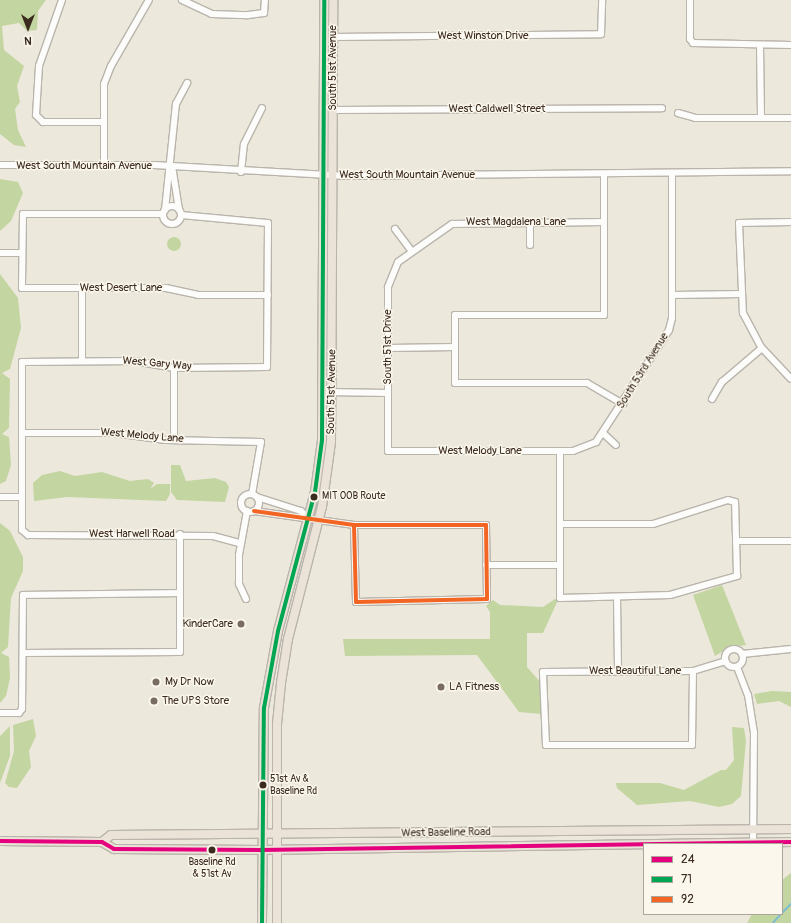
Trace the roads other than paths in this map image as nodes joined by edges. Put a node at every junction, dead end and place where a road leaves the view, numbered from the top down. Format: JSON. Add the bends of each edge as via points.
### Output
{"nodes":[{"id":1,"x":62,"y":0,"type":"edge"},
{"id":2,"x":149,"y":0,"type":"edge"},
{"id":3,"x":182,"y":0,"type":"edge"},
{"id":4,"x":265,"y":0,"type":"edge"},
{"id":5,"x":324,"y":0,"type":"edge"},
{"id":6,"x":333,"y":0,"type":"edge"},
{"id":7,"x":602,"y":0,"type":"edge"},
{"id":8,"x":690,"y":0,"type":"edge"},
{"id":9,"x":324,"y":37,"type":"junction"},
{"id":10,"x":333,"y":37,"type":"junction"},
{"id":11,"x":760,"y":45,"type":"junction"},
{"id":12,"x":791,"y":45,"type":"edge"},
{"id":13,"x":187,"y":83,"type":"dead end"},
{"id":14,"x":262,"y":108,"type":"dead end"},
{"id":15,"x":662,"y":108,"type":"dead end"},
{"id":16,"x":333,"y":110,"type":"junction"},
{"id":17,"x":678,"y":113,"type":"dead end"},
{"id":18,"x":761,"y":118,"type":"junction"},
{"id":19,"x":791,"y":118,"type":"edge"},
{"id":20,"x":104,"y":122,"type":"junction"},
{"id":21,"x":0,"y":165,"type":"edge"},
{"id":22,"x":104,"y":165,"type":"junction"},
{"id":23,"x":172,"y":166,"type":"junction"},
{"id":24,"x":791,"y":171,"type":"edge"},
{"id":25,"x":241,"y":172,"type":"junction"},
{"id":26,"x":324,"y":173,"type":"junction"},
{"id":27,"x":672,"y":173,"type":"junction"},
{"id":28,"x":604,"y":174,"type":"junction"},
{"id":29,"x":333,"y":176,"type":"junction"},
{"id":30,"x":164,"y":212,"type":"junction"},
{"id":31,"x":180,"y":212,"type":"junction"},
{"id":32,"x":530,"y":222,"type":"junction"},
{"id":33,"x":604,"y":222,"type":"junction"},
{"id":34,"x":791,"y":222,"type":"edge"},
{"id":35,"x":395,"y":229,"type":"dead end"},
{"id":36,"x":530,"y":245,"type":"dead end"},
{"id":37,"x":411,"y":250,"type":"junction"},
{"id":38,"x":0,"y":253,"type":"edge"},
{"id":39,"x":22,"y":253,"type":"junction"},
{"id":40,"x":82,"y":288,"type":"junction"},
{"id":41,"x":741,"y":294,"type":"junction"},
{"id":42,"x":268,"y":295,"type":"junction"},
{"id":43,"x":673,"y":295,"type":"junction"},
{"id":44,"x":455,"y":347,"type":"junction"},
{"id":45,"x":388,"y":348,"type":"junction"},
{"id":46,"x":762,"y":348,"type":"junction"},
{"id":47,"x":82,"y":360,"type":"junction"},
{"id":48,"x":174,"y":368,"type":"junction"},
{"id":49,"x":791,"y":379,"type":"edge"},
{"id":50,"x":323,"y":392,"type":"junction"},
{"id":51,"x":333,"y":392,"type":"junction"},
{"id":52,"x":388,"y":392,"type":"junction"},
{"id":53,"x":712,"y":400,"type":"dead end"},
{"id":54,"x":623,"y":404,"type":"junction"},
{"id":55,"x":22,"y":433,"type":"junction"},
{"id":56,"x":604,"y":434,"type":"junction"},
{"id":57,"x":174,"y":440,"type":"junction"},
{"id":58,"x":616,"y":445,"type":"dead end"},
{"id":59,"x":388,"y":451,"type":"joint"},
{"id":60,"x":560,"y":451,"type":"junction"},
{"id":61,"x":573,"y":451,"type":"joint"},
{"id":62,"x":255,"y":496,"type":"junction"},
{"id":63,"x":0,"y":497,"type":"edge"},
{"id":64,"x":22,"y":497,"type":"junction"},
{"id":65,"x":247,"y":511,"type":"junction"},
{"id":66,"x":254,"y":511,"type":"junction"},
{"id":67,"x":309,"y":519,"type":"junction"},
{"id":68,"x":319,"y":522,"type":"junction"},
{"id":69,"x":560,"y":524,"type":"junction"},
{"id":70,"x":354,"y":526,"type":"junction"},
{"id":71,"x":180,"y":534,"type":"junction"},
{"id":72,"x":736,"y":541,"type":"junction"},
{"id":73,"x":791,"y":541,"type":"edge"},
{"id":74,"x":240,"y":543,"type":"junction"},
{"id":75,"x":486,"y":565,"type":"junction"},
{"id":76,"x":560,"y":565,"type":"junction"},
{"id":77,"x":180,"y":593,"type":"junction"},
{"id":78,"x":617,"y":597,"type":"junction"},
{"id":79,"x":246,"y":599,"type":"dead end"},
{"id":80,"x":791,"y":649,"type":"edge"},
{"id":81,"x":23,"y":653,"type":"junction"},
{"id":82,"x":742,"y":654,"type":"junction"},
{"id":83,"x":725,"y":661,"type":"junction"},
{"id":84,"x":738,"y":667,"type":"junction"},
{"id":85,"x":618,"y":671,"type":"junction"},
{"id":86,"x":693,"y":671,"type":"junction"},
{"id":87,"x":0,"y":713,"type":"edge"},
{"id":88,"x":791,"y":829,"type":"edge"},
{"id":89,"x":753,"y":830,"type":"junction"},
{"id":90,"x":261,"y":834,"type":"junction"},
{"id":91,"x":276,"y":834,"type":"junction"},
{"id":92,"x":0,"y":841,"type":"edge"},
{"id":93,"x":102,"y":842,"type":"junction"},
{"id":94,"x":753,"y":842,"type":"junction"},
{"id":95,"x":791,"y":842,"type":"edge"},
{"id":96,"x":693,"y":843,"type":"edge"},
{"id":97,"x":643,"y":844,"type":"edge"},
{"id":98,"x":261,"y":850,"type":"junction"},
{"id":99,"x":276,"y":850,"type":"junction"},
{"id":100,"x":262,"y":923,"type":"edge"},
{"id":101,"x":277,"y":923,"type":"edge"}],
"edges":[{"from":1,"to":20,"type":"street","via":[[39,66],[38,120]]},
{"from":2,"to":20,"type":"street","via":[[110,66],[104,84]]},
{"from":3,"to":4,"type":"street","via":[[212,14],[264,13]]},
{"from":5,"to":9,"type":"main road","name":"South 51st Avenue"},
{"from":6,"to":10,"type":"main road","name":"South 51st Avenue"},
{"from":7,"to":10,"type":"street","name":"West Winston Drive","via":[[601,34]]},
{"from":8,"to":11,"type":"street","via":[[690,39],[693,43]]},
{"from":9,"to":10,"type":"street","name":"West Winston Drive"},
{"from":9,"to":26,"type":"main road","name":"South 51st Avenue"},
{"from":10,"to":16,"type":"main road","name":"South 51st Avenue"},
{"from":11,"to":12,"type":"street"},
{"from":11,"to":18,"type":"street"},
{"from":13,"to":23,"type":"street","via":[[176,104]]},
{"from":14,"to":25,"type":"street","via":[[244,144]]},
{"from":15,"to":16,"type":"street","name":"West Caldwell Street"},
{"from":16,"to":29,"type":"main road","name":"South 51st Avenue"},
{"from":17,"to":18,"type":"street","via":[[695,118]]},
{"from":18,"to":19,"type":"street"},
{"from":20,"to":22,"type":"street"},
{"from":21,"to":22,"type":"street","name":"West South Mountain Avenue"},
{"from":22,"to":23,"type":"street","name":"West South Mountain Avenue"},
{"from":23,"to":25,"type":"street","name":"West South Mountain Avenue"},
{"from":23,"to":30,"type":"street"},
{"from":23,"to":31,"type":"street"},
{"from":24,"to":27,"type":"street","name":"West South Mountain Avenue"},
{"from":25,"to":26,"type":"street","name":"West South Mountain Avenue"},
{"from":26,"to":29,"type":"street","name":"West South Mountain Avenue"},
{"from":26,"to":50,"type":"main road","name":"South 51st Avenue"},
{"from":27,"to":28,"type":"street","name":"West South Mountain Avenue"},
{"from":27,"to":43,"type":"street","name":"South 53rd Avenue"},
{"from":28,"to":29,"type":"street","name":"West South Mountain Avenue"},
{"from":28,"to":33,"type":"street"},
{"from":29,"to":51,"type":"main road","name":"South 51st Avenue"},
{"from":30,"to":31,"type":"street","via":[[173,206]]},
{"from":30,"to":31,"type":"street","via":[[166,221],[173,224]]},
{"from":30,"to":39,"type":"street","via":[[23,214]]},
{"from":31,"to":42,"type":"street","via":[[268,222]]},
{"from":32,"to":33,"type":"street","name":"West Magdalena Lane"},
{"from":32,"to":36,"type":"street"},
{"from":32,"to":37,"type":"street","name":"West Magdalena Lane","via":[[452,224]]},
{"from":33,"to":44,"type":"street","via":[[604,315],[456,315]]},
{"from":34,"to":41,"type":"street","via":[[739,222]]},
{"from":35,"to":37,"type":"street"},
{"from":37,"to":45,"type":"street","name":"South 51st Drive","via":[[398,262],[390,277]]},
{"from":38,"to":39,"type":"street"},
{"from":39,"to":40,"type":"street","name":"West Desert Lane","via":[[22,288]]},
{"from":40,"to":42,"type":"street","name":"West Desert Lane","via":[[166,288],[198,295]]},
{"from":40,"to":47,"type":"street"},
{"from":41,"to":43,"type":"street"},
{"from":41,"to":46,"type":"street","via":[[743,313]]},
{"from":42,"to":48,"type":"street","name":"West Gary Way","via":[[267,367]]},
{"from":43,"to":54,"type":"street","name":"South 53rd Avenue","via":[[669,330]]},
{"from":44,"to":45,"type":"street"},
{"from":44,"to":54,"type":"street","via":[[455,383],[587,384]]},
{"from":45,"to":52,"type":"street","name":"South 51st Drive"},
{"from":46,"to":49,"type":"street"},
{"from":46,"to":53,"type":"street","via":[[722,382]]},
{"from":47,"to":48,"type":"street","name":"West Gary Way","via":[[135,361]]},
{"from":47,"to":55,"type":"street","name":"West Gary Way","via":[[22,362]]},
{"from":48,"to":57,"type":"street"},
{"from":50,"to":51,"type":"street"},
{"from":50,"to":67,"type":"main road","name":"South 51st Avenue","via":[[320,460]]},
{"from":51,"to":52,"type":"street"},
{"from":51,"to":68,"type":"main road","name":"South 51st Avenue","via":[[330,458]]},
{"from":52,"to":59,"type":"street","name":"South 51st Drive"},
{"from":54,"to":56,"type":"street","name":"South 53rd Avenue"},
{"from":55,"to":57,"type":"street","name":"West Melody Lane","via":[[114,433]]},
{"from":55,"to":64,"type":"street"},
{"from":56,"to":58,"type":"street"},
{"from":56,"to":61,"type":"street","name":"South 53rd Avenue","via":[[596,442]]},
{"from":57,"to":62,"type":"street","name":"West Melody Lane","via":[[261,442]]},
{"from":59,"to":60,"type":"street","name":"West Melody Lane"},
{"from":60,"to":61,"type":"street","name":"West Melody Lane"},
{"from":60,"to":69,"type":"street"},
{"from":62,"to":65,"type":"street","via":[[242,500]]},
{"from":62,"to":66,"type":"street","via":[[259,505]]},
{"from":62,"to":67,"type":"street","via":[[301,512]]},
{"from":63,"to":64,"type":"street"},
{"from":64,"to":71,"type":"street","name":"West Harwell Road","via":[[23,534]]},
{"from":65,"to":66,"type":"street"},
{"from":65,"to":74,"type":"street"},
{"from":66,"to":67,"type":"street"},
{"from":67,"to":68,"type":"street"},
{"from":67,"to":90,"type":"main road","name":"South 51st Avenue","via":[[267,682],[261,734]]},
{"from":68,"to":70,"type":"street"},
{"from":68,"to":91,"type":"main road","name":"South 51st Avenue","via":[[291,626],[281,682],[276,724]]},
{"from":69,"to":72,"type":"street","via":[[653,524],[672,520],[721,500],[735,502]]},
{"from":69,"to":76,"type":"street"},
{"from":70,"to":75,"type":"street","via":[[486,525]]},
{"from":70,"to":75,"type":"street","via":[[356,602],[486,599]]},
{"from":71,"to":74,"type":"street","name":"West Harwell Road","via":[[213,536]]},
{"from":71,"to":77,"type":"street"},
{"from":72,"to":73,"type":"street"},
{"from":72,"to":78,"type":"street","via":[[737,576],[670,595]]},
{"from":74,"to":79,"type":"street","via":[[239,584]]},
{"from":75,"to":76,"type":"street"},
{"from":76,"to":78,"type":"street","via":[[560,598]]},
{"from":77,"to":81,"type":"street","via":[[23,595]]},
{"from":77,"to":81,"type":"street","via":[[180,652]]},
{"from":78,"to":85,"type":"street"},
{"from":80,"to":82,"type":"street"},
{"from":81,"to":87,"type":"street","via":[[20,712]]},
{"from":82,"to":83,"type":"street","via":[[729,650]]},
{"from":82,"to":84,"type":"street","via":[[743,660]]},
{"from":83,"to":84,"type":"street","via":[[728,666]]},
{"from":83,"to":86,"type":"street","name":"West Beautiful Lane"},
{"from":84,"to":89,"type":"street","via":[[748,695],[754,732]]},
{"from":85,"to":86,"type":"street","name":"West Beautiful Lane"},
{"from":85,"to":86,"type":"street","name":"West Beautiful Lane","via":[[543,672],[546,745],[692,745]]},
{"from":88,"to":89,"type":"main road","name":"West Baseline Road"},
{"from":89,"to":91,"type":"main road","name":"West Baseline Road"},
{"from":89,"to":94,"type":"street"},
{"from":90,"to":91,"type":"main road","name":"West Baseline Road"},
{"from":90,"to":93,"type":"main road","name":"West Baseline Road","via":[[111,835]]},
{"from":90,"to":98,"type":"main road","name":"South 51st Avenue"},
{"from":91,"to":99,"type":"main road","name":"South 51st Avenue"},
{"from":92,"to":93,"type":"main road","name":"West Baseline Road"},
{"from":93,"to":98,"type":"main road","name":"West Baseline Road","via":[[114,848]]},
{"from":94,"to":95,"type":"main road","name":"West Baseline Road"},
{"from":94,"to":96,"type":"main road","name":"West Baseline Road"},
{"from":97,"to":99,"type":"main road","name":"West Baseline Road"},
{"from":98,"to":99,"type":"main road","name":"West Baseline Road"},
{"from":98,"to":100,"type":"main road","name":"South 51st Avenue"},
{"from":99,"to":101,"type":"main road","name":"South 51st Avenue"}]}
